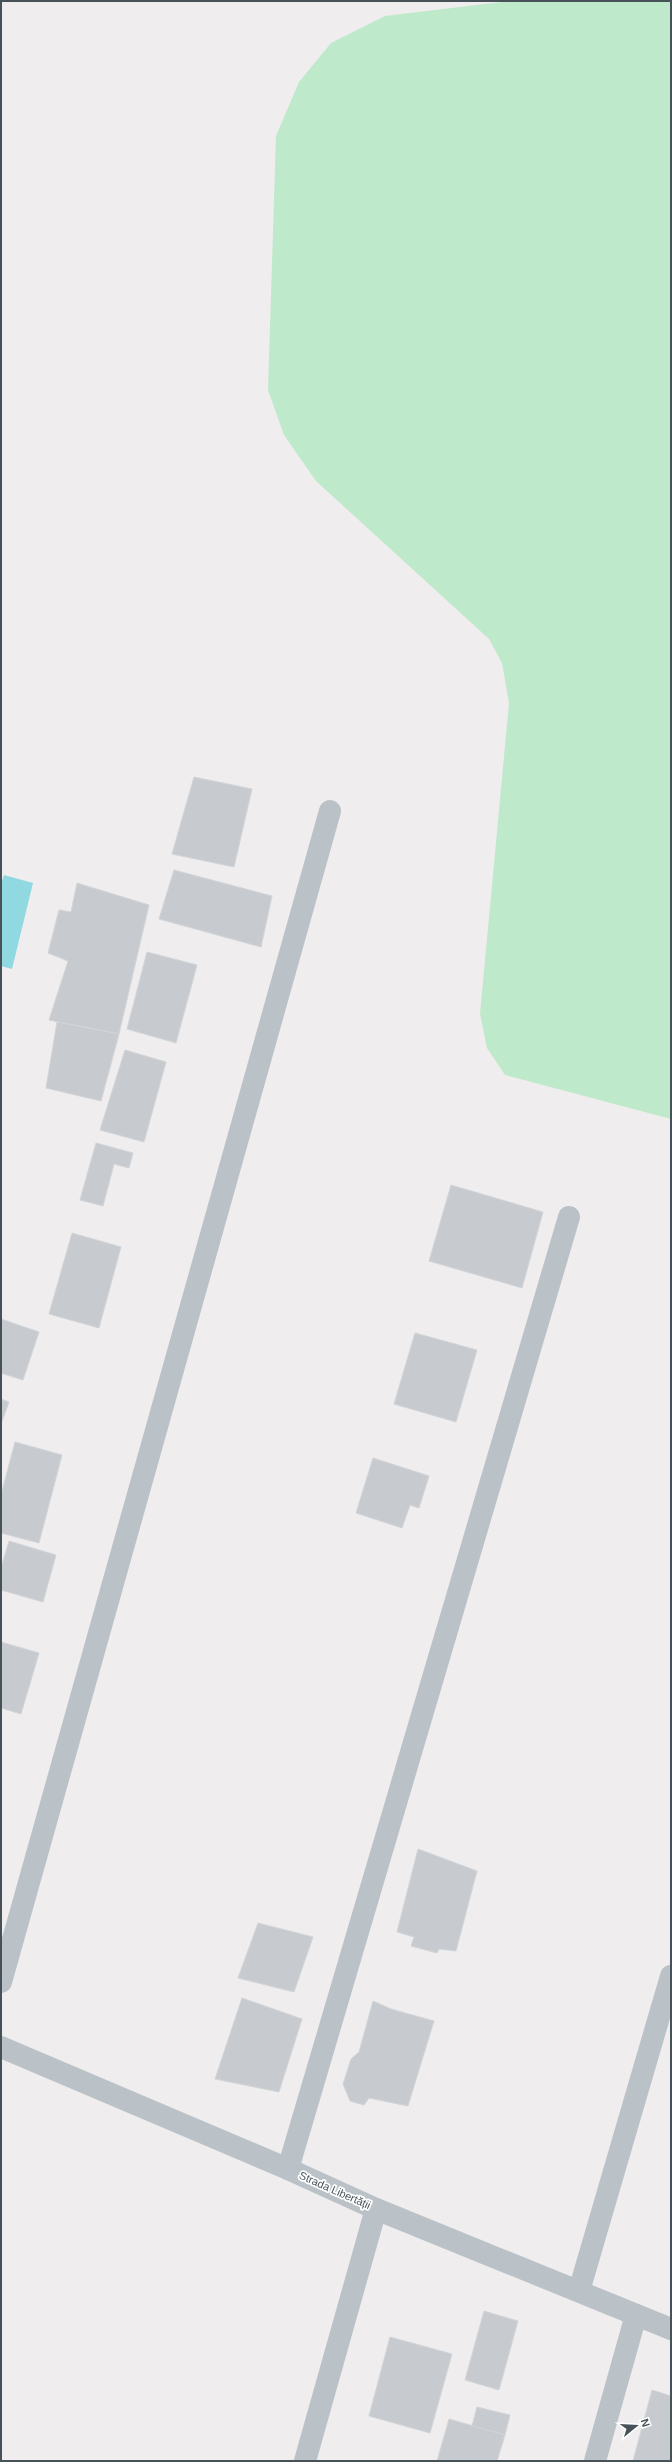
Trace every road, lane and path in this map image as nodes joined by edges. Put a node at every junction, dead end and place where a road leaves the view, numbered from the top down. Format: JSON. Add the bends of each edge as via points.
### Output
{"nodes":[{"id":1,"x":330,"y":811,"type":"dead end"},
{"id":2,"x":569,"y":1217,"type":"dead end"},
{"id":3,"x":671,"y":1976,"type":"edge"},
{"id":4,"x":1,"y":1982,"type":"edge"},
{"id":5,"x":1,"y":2047,"type":"edge"},
{"id":6,"x":288,"y":2169,"type":"junction"},
{"id":7,"x":376,"y":2208,"type":"junction"},
{"id":8,"x":579,"y":2291,"type":"junction"},
{"id":9,"x":636,"y":2315,"type":"junction"},
{"id":10,"x":671,"y":2329,"type":"edge"},
{"id":11,"x":305,"y":2461,"type":"edge"},
{"id":12,"x":595,"y":2461,"type":"edge"}],
"edges":[{"from":1,"to":4,"type":"street"},
{"from":2,"to":6,"type":"street"},
{"from":3,"to":8,"type":"street"},
{"from":5,"to":6,"type":"street","name":"Strada Libertății"},
{"from":6,"to":7,"type":"street","name":"Strada Libertății"},
{"from":7,"to":8,"type":"street","name":"Strada Libertății"},
{"from":7,"to":11,"type":"street"},
{"from":8,"to":9,"type":"street","name":"Strada Libertății"},
{"from":9,"to":10,"type":"street","name":"Strada Libertății"},
{"from":9,"to":12,"type":"street"}]}
